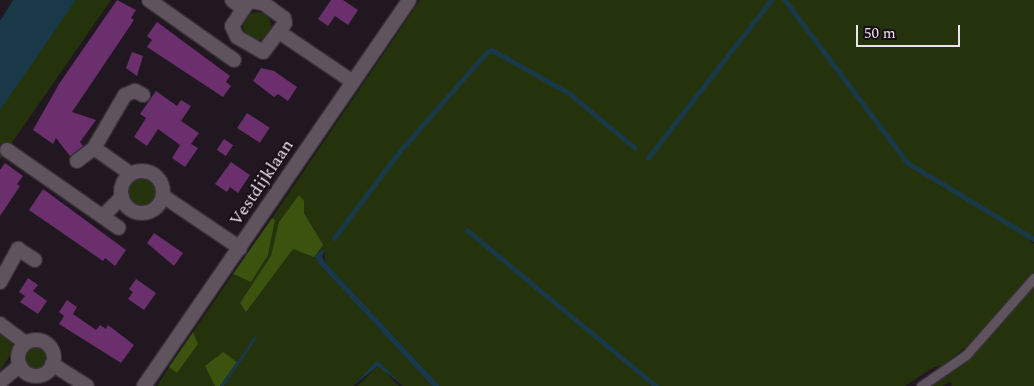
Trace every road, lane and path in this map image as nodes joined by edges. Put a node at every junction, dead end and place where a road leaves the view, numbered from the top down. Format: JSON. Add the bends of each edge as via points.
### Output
{"nodes":[{"id":1,"x":149,"y":0,"type":"edge"},
{"id":2,"x":409,"y":0,"type":"edge"},
{"id":3,"x":238,"y":4,"type":"edge"},
{"id":4,"x":279,"y":32,"type":"junction"},
{"id":5,"x":234,"y":34,"type":"junction"},
{"id":6,"x":220,"y":50,"type":"junction"},
{"id":7,"x":234,"y":60,"type":"dead end"},
{"id":8,"x":353,"y":82,"type":"junction"},
{"id":9,"x":143,"y":95,"type":"dead end"},
{"id":10,"x":94,"y":148,"type":"junction"},
{"id":11,"x":7,"y":150,"type":"dead end"},
{"id":12,"x":78,"y":161,"type":"dead end"},
{"id":13,"x":131,"y":174,"type":"junction"},
{"id":14,"x":163,"y":196,"type":"junction"},
{"id":15,"x":122,"y":197,"type":"junction"},
{"id":16,"x":103,"y":216,"type":"junction"},
{"id":17,"x":119,"y":228,"type":"dead end"},
{"id":18,"x":240,"y":248,"type":"junction"},
{"id":19,"x":35,"y":260,"type":"dead end"},
{"id":20,"x":1034,"y":278,"type":"edge"},
{"id":21,"x":0,"y":282,"type":"edge"},
{"id":22,"x":0,"y":324,"type":"edge"},
{"id":23,"x":25,"y":343,"type":"junction"},
{"id":24,"x":52,"y":364,"type":"junction"},
{"id":25,"x":20,"y":366,"type":"junction"},
{"id":26,"x":0,"y":382,"type":"edge"},
{"id":27,"x":87,"y":386,"type":"edge"},
{"id":28,"x":144,"y":386,"type":"edge"},
{"id":29,"x":921,"y":386,"type":"edge"}],
"edges":[{"from":1,"to":6,"type":"street"},
{"from":2,"to":8,"type":"street","name":"Vestdijklaan"},
{"from":3,"to":4,"type":"street","via":[[249,1],[263,3],[284,18],[285,23]]},
{"from":3,"to":5,"type":"street","via":[[232,26]]},
{"from":4,"to":5,"type":"street","via":[[263,52]]},
{"from":4,"to":8,"type":"street"},
{"from":5,"to":6,"type":"street"},
{"from":6,"to":7,"type":"street"},
{"from":8,"to":18,"type":"street","name":"Vestdijklaan"},
{"from":9,"to":10,"type":"street","via":[[135,91],[125,95]]},
{"from":10,"to":12,"type":"street"},
{"from":10,"to":13,"type":"street"},
{"from":11,"to":16,"type":"street"},
{"from":13,"to":14,"type":"street","via":[[139,171],[155,175],[163,188]]},
{"from":13,"to":15,"type":"street","via":[[123,184]]},
{"from":14,"to":15,"type":"street","via":[[154,210],[138,213],[131,210]]},
{"from":14,"to":18,"type":"street"},
{"from":15,"to":16,"type":"street"},
{"from":16,"to":17,"type":"street"},
{"from":18,"to":28,"type":"street","name":"Vestdijklaan"},
{"from":19,"to":21,"type":"street","via":[[18,249]]},
{"from":20,"to":29,"type":"lane","via":[[966,354]]},
{"from":22,"to":23,"type":"street"},
{"from":23,"to":24,"type":"street","via":[[32,340],[47,343],[54,357]]},
{"from":23,"to":25,"type":"street","via":[[18,354]]},
{"from":24,"to":25,"type":"street","via":[[36,375]]},
{"from":24,"to":27,"type":"street"},
{"from":25,"to":26,"type":"street"}]}
